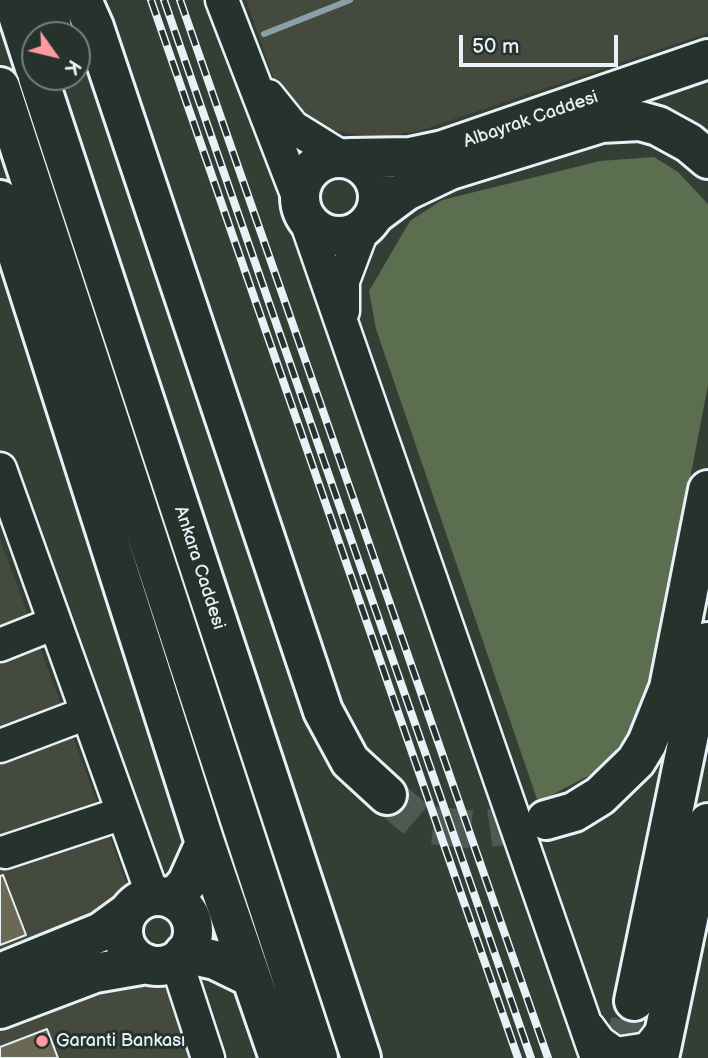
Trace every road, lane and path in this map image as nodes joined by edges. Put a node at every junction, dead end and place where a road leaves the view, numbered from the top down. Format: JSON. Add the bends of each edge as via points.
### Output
{"nodes":[{"id":1,"x":13,"y":0,"type":"edge"},
{"id":2,"x":45,"y":0,"type":"edge"},
{"id":3,"x":82,"y":0,"type":"edge"},
{"id":4,"x":223,"y":1,"type":"edge"},
{"id":5,"x":50,"y":21,"type":"edge"},
{"id":6,"x":21,"y":25,"type":"edge"},
{"id":7,"x":708,"y":59,"type":"edge"},
{"id":8,"x":244,"y":60,"type":"junction"},
{"id":9,"x":0,"y":87,"type":"edge"},
{"id":10,"x":43,"y":91,"type":"edge"},
{"id":11,"x":70,"y":91,"type":"edge"},
{"id":12,"x":0,"y":139,"type":"edge"},
{"id":13,"x":346,"y":158,"type":"junction"},
{"id":14,"x":708,"y":159,"type":"edge"},
{"id":15,"x":0,"y":200,"type":"edge"},
{"id":16,"x":302,"y":208,"type":"junction"},
{"id":17,"x":369,"y":221,"type":"junction"},
{"id":18,"x":59,"y":272,"type":"junction"},
{"id":19,"x":343,"y":330,"type":"junction"},
{"id":20,"x":0,"y":469,"type":"edge"},
{"id":21,"x":708,"y":490,"type":"edge"},
{"id":22,"x":55,"y":623,"type":"junction"},
{"id":23,"x":708,"y":642,"type":"edge"},
{"id":24,"x":0,"y":645,"type":"edge"},
{"id":25,"x":87,"y":713,"type":"junction"},
{"id":26,"x":0,"y":746,"type":"edge"},
{"id":27,"x":387,"y":795,"type":"tunnel mouth"},
{"id":28,"x":123,"y":813,"type":"junction"},
{"id":29,"x":546,"y":820,"type":"tunnel mouth"},
{"id":30,"x":708,"y":823,"type":"edge"},
{"id":31,"x":205,"y":843,"type":"junction"},
{"id":32,"x":5,"y":852,"type":"dead end"},
{"id":33,"x":151,"y":903,"type":"junction"},
{"id":34,"x":169,"y":959,"type":"junction"},
{"id":35,"x":0,"y":973,"type":"edge"},
{"id":36,"x":250,"y":977,"type":"junction"},
{"id":37,"x":634,"y":1001,"type":"tunnel mouth"},
{"id":38,"x":0,"y":1009,"type":"edge"},
{"id":39,"x":586,"y":1023,"type":"junction"},
{"id":40,"x":661,"y":1043,"type":"edge"},
{"id":41,"x":208,"y":1058,"type":"edge"},
{"id":42,"x":279,"y":1058,"type":"edge"},
{"id":43,"x":318,"y":1058,"type":"edge"},
{"id":44,"x":361,"y":1058,"type":"edge"},
{"id":45,"x":385,"y":1058,"type":"edge"},
{"id":46,"x":597,"y":1058,"type":"edge"}],
"edges":[{"from":1,"to":6,"type":"main road"},
{"from":2,"to":5,"type":"main road"},
{"from":3,"to":27,"type":"main road","via":[[323,711],[350,761]]},
{"from":4,"to":8,"type":"street"},
{"from":7,"to":13,"type":"main road","name":"Albayrak Caddesi","via":[[443,150],[393,159]]},
{"from":8,"to":13,"type":"street","via":[[293,127]]},
{"from":8,"to":16,"type":"street"},
{"from":9,"to":18,"type":"main road"},
{"from":10,"to":44,"type":"main road","name":"Ankara Caddesi"},
{"from":11,"to":45,"type":"main road","via":[[113,254]]},
{"from":12,"to":18,"type":"main road"},
{"from":13,"to":16,"type":"main road","via":[[330,158],[313,167],[302,183]]},
{"from":13,"to":17,"type":"main road","via":[[374,177],[379,195]]},
{"from":14,"to":17,"type":"main road","via":[[658,127],[640,121],[601,123],[450,170],[406,191]]},
{"from":15,"to":31,"type":"main road"},
{"from":16,"to":17,"type":"main road","via":[[316,229],[331,235],[348,235]]},
{"from":16,"to":19,"type":"street"},
{"from":17,"to":19,"type":"street","via":[[343,281]]},
{"from":18,"to":43,"type":"main road"},
{"from":19,"to":39,"type":"street"},
{"from":20,"to":22,"type":"street"},
{"from":21,"to":29,"type":"main road","via":[[669,688],[651,734],[636,761],[600,796],[574,812]]},
{"from":22,"to":24,"type":"street"},
{"from":22,"to":25,"type":"street"},
{"from":23,"to":37,"type":"main road"},
{"from":25,"to":26,"type":"street"},
{"from":25,"to":28,"type":"street"},
{"from":28,"to":32,"type":"street"},
{"from":28,"to":33,"type":"street"},
{"from":30,"to":40,"type":"main road"},
{"from":31,"to":33,"type":"main road","via":[[187,883]]},
{"from":31,"to":36,"type":"main road"},
{"from":33,"to":34,"type":"main road","via":[[189,914],[190,944]]},
{"from":33,"to":34,"type":"main road","via":[[123,933],[125,943],[130,952]]},
{"from":33,"to":35,"type":"main road","via":[[101,932]]},
{"from":34,"to":36,"type":"main road","via":[[215,960]]},
{"from":34,"to":38,"type":"main road","via":[[95,972]]},
{"from":34,"to":41,"type":"street"},
{"from":36,"to":42,"type":"main road"},
{"from":39,"to":40,"type":"street","via":[[599,1042],[616,1054]]},
{"from":39,"to":46,"type":"street"}]}
